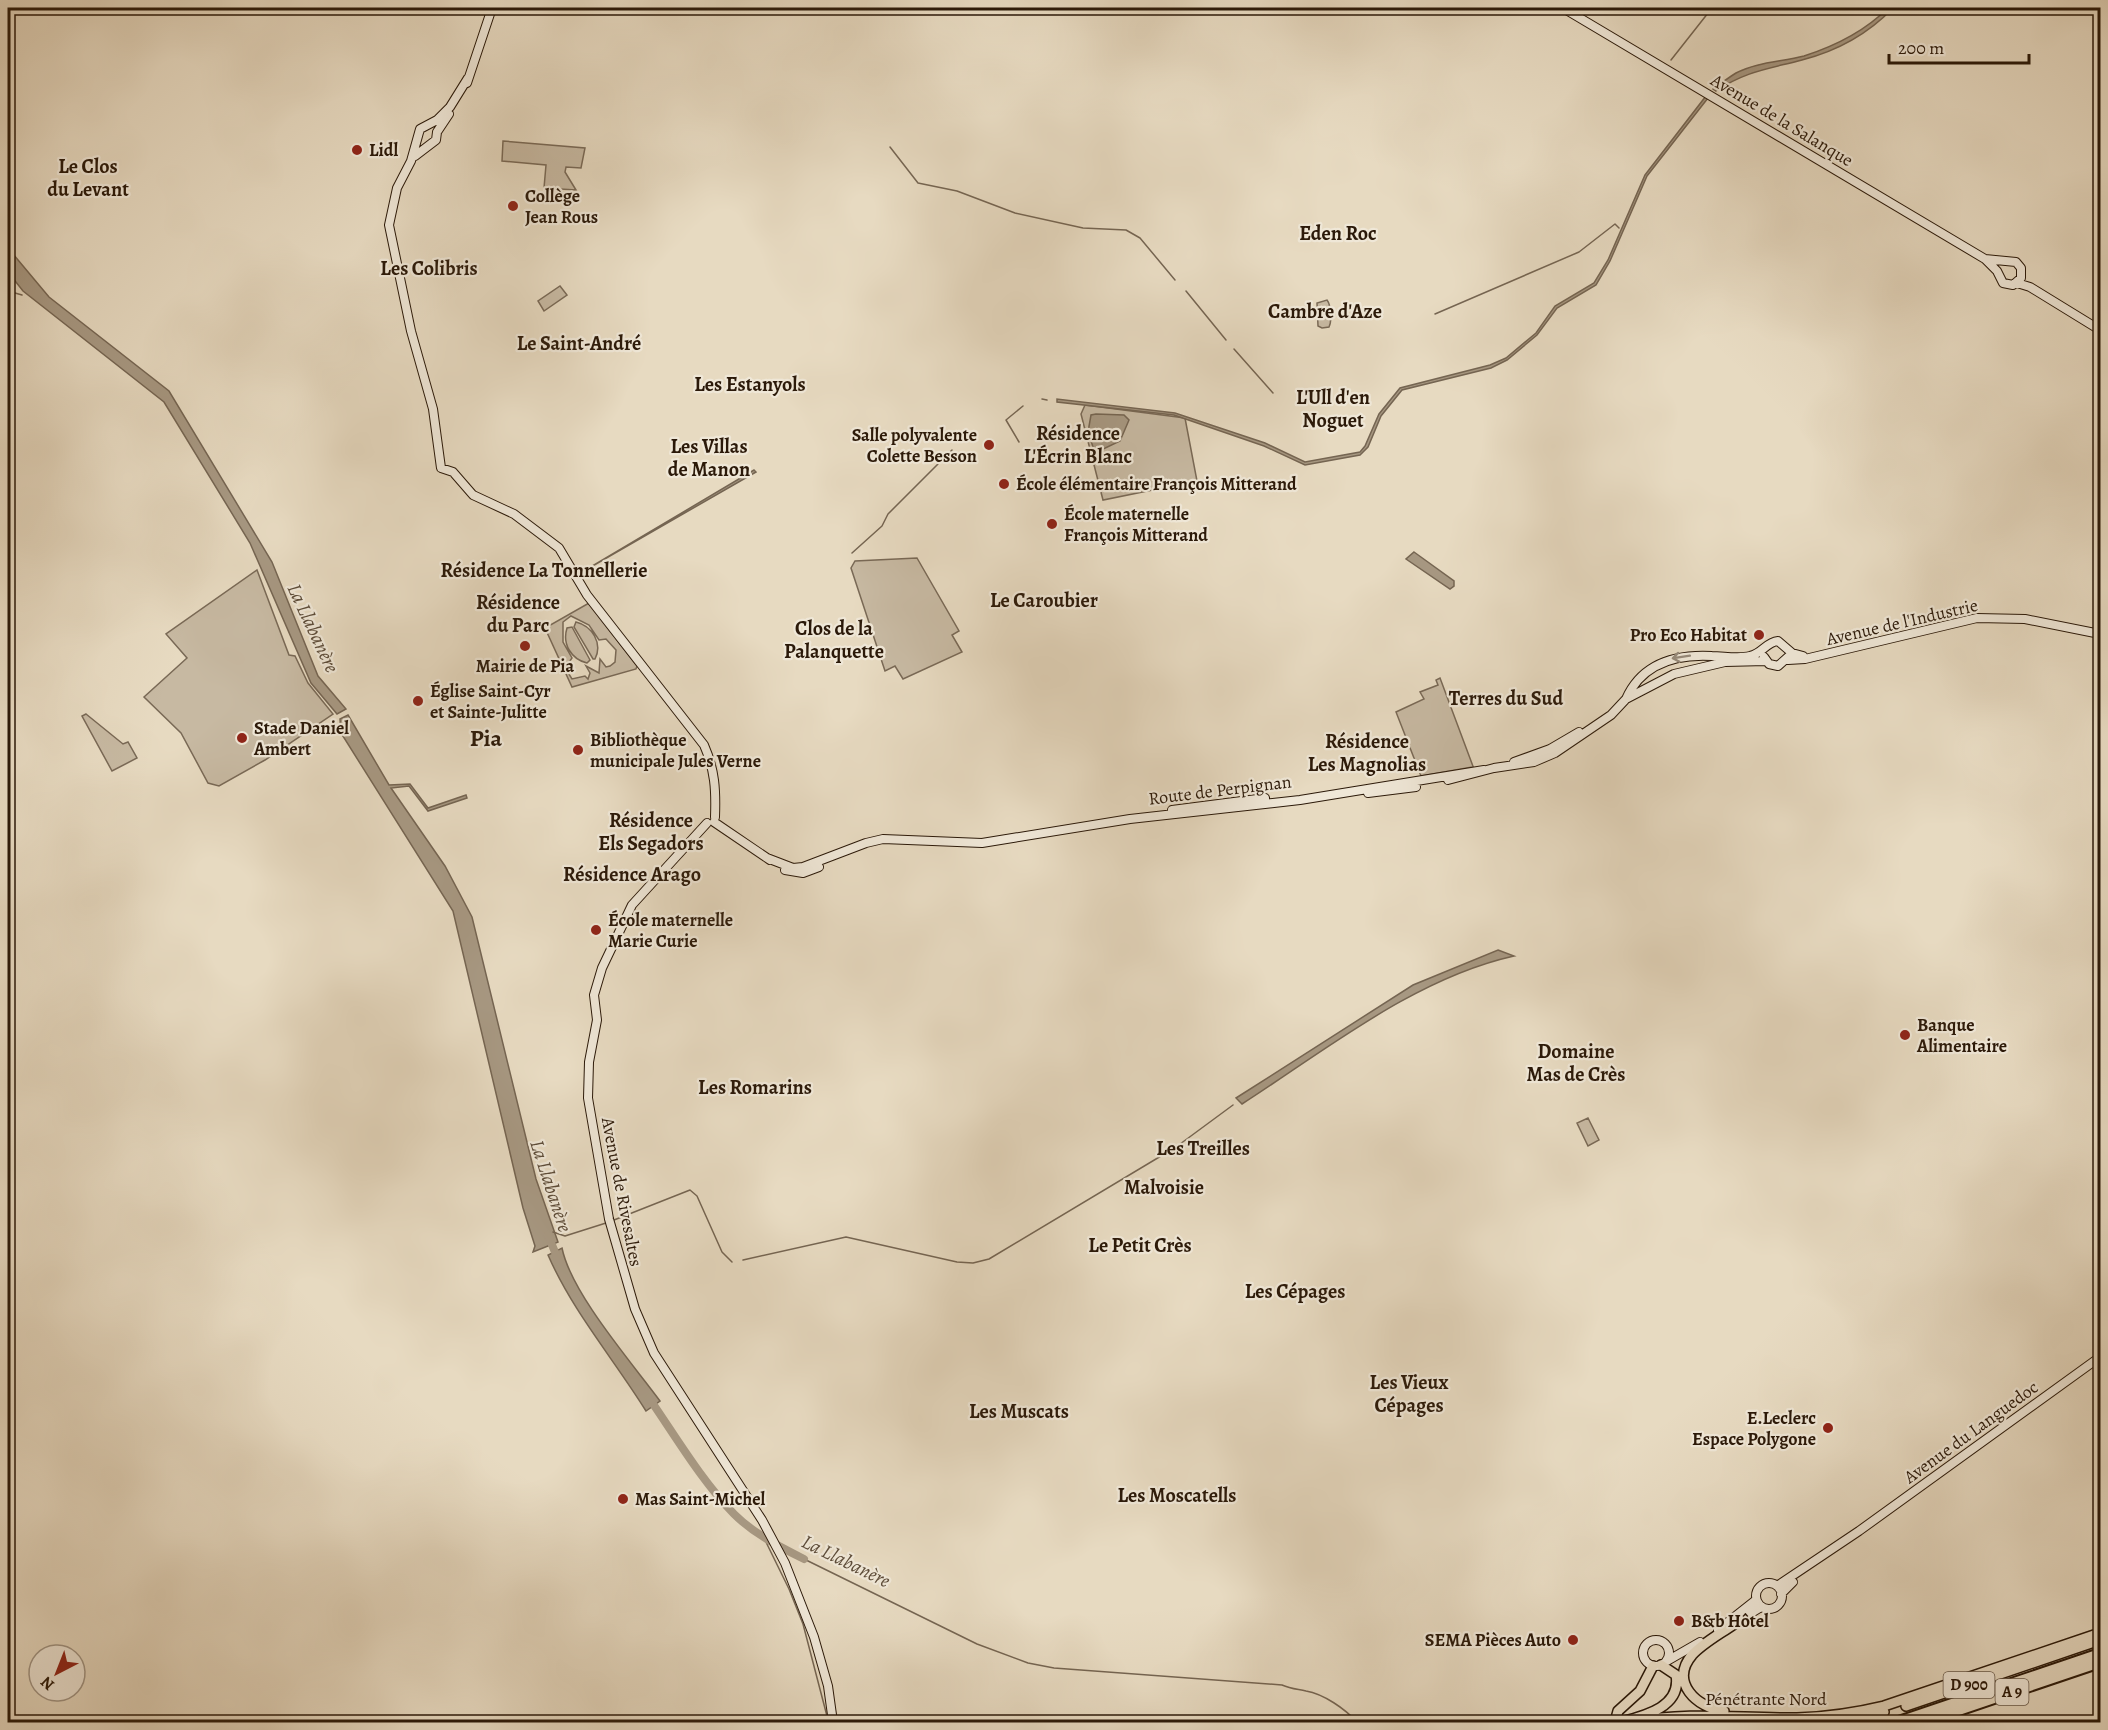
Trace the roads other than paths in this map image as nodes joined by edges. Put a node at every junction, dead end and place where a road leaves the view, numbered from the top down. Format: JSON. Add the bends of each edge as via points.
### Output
{"nodes":[{"id":1,"x":492,"y":8,"type":"edge"},
{"id":2,"x":1563,"y":8,"type":"edge"},
{"id":3,"x":468,"y":78,"type":"junction"},
{"id":4,"x":428,"y":125,"type":"junction"},
{"id":5,"x":436,"y":132,"type":"junction"},
{"id":6,"x":418,"y":138,"type":"junction"},
{"id":7,"x":427,"y":144,"type":"junction"},
{"id":8,"x":411,"y":161,"type":"junction"},
{"id":9,"x":1985,"y":259,"type":"junction"},
{"id":10,"x":2003,"y":262,"type":"junction"},
{"id":11,"x":1997,"y":272,"type":"junction"},
{"id":12,"x":2022,"y":275,"type":"junction"},
{"id":13,"x":2017,"y":283,"type":"junction"},
{"id":14,"x":2100,"y":328,"type":"edge"},
{"id":15,"x":2100,"y":634,"type":"edge"},
{"id":16,"x":1764,"y":649,"type":"junction"},
{"id":17,"x":1788,"y":650,"type":"junction"},
{"id":18,"x":1816,"y":656,"type":"junction"},
{"id":19,"x":1788,"y":660,"type":"junction"},
{"id":20,"x":1766,"y":661,"type":"junction"},
{"id":21,"x":1648,"y":671,"type":"junction"},
{"id":22,"x":1655,"y":683,"type":"junction"},
{"id":23,"x":1623,"y":702,"type":"junction"},
{"id":24,"x":711,"y":819,"type":"junction"},
{"id":25,"x":2100,"y":1357,"type":"edge"},
{"id":26,"x":1779,"y":1590,"type":"junction"},
{"id":27,"x":1759,"y":1603,"type":"junction"},
{"id":28,"x":1734,"y":1624,"type":"junction"},
{"id":29,"x":1723,"y":1627,"type":"junction"},
{"id":30,"x":2100,"y":1633,"type":"edge"},
{"id":31,"x":2100,"y":1640,"type":"edge"},
{"id":32,"x":1668,"y":1649,"type":"junction"},
{"id":33,"x":1686,"y":1652,"type":"junction"},
{"id":34,"x":2100,"y":1654,"type":"edge"},
{"id":35,"x":2100,"y":1662,"type":"edge"},
{"id":36,"x":1660,"y":1664,"type":"junction"},
{"id":37,"x":1813,"y":1717,"type":"junction"},
{"id":38,"x":834,"y":1722,"type":"edge"},
{"id":39,"x":1617,"y":1722,"type":"edge"},
{"id":40,"x":1635,"y":1722,"type":"edge"},
{"id":41,"x":1694,"y":1722,"type":"edge"},
{"id":42,"x":1709,"y":1722,"type":"edge"},
{"id":43,"x":1836,"y":1722,"type":"edge"},
{"id":44,"x":1899,"y":1722,"type":"edge"},
{"id":45,"x":1923,"y":1722,"type":"edge"}],
"edges":[{"from":1,"to":3,"type":"main road"},
{"from":2,"to":9,"type":"main road","name":"Avenue de la Salanque"},
{"from":3,"to":4,"type":"main road","via":[[450,107]]},
{"from":3,"to":5,"type":"main road"},
{"from":4,"to":5,"type":"main road"},
{"from":4,"to":6,"type":"main road","via":[[420,129]]},
{"from":5,"to":7,"type":"main road","via":[[433,142]]},
{"from":6,"to":7,"type":"main road"},
{"from":6,"to":8,"type":"main road"},
{"from":7,"to":8,"type":"main road"},
{"from":8,"to":24,"type":"main road","via":[[394,198],[390,238],[433,409],[441,468],[453,472],[480,500],[514,514],[559,548],[587,595],[704,745],[714,766]]},
{"from":9,"to":10,"type":"main road"},
{"from":9,"to":11,"type":"main road"},
{"from":10,"to":11,"type":"main road"},
{"from":10,"to":12,"type":"main road","via":[[2016,262]]},
{"from":11,"to":13,"type":"main road","via":[[2003,283]]},
{"from":12,"to":13,"type":"main road"},
{"from":12,"to":14,"type":"main road"},
{"from":13,"to":14,"type":"main road"},
{"from":15,"to":18,"type":"main road","name":"Avenue de l'Industrie","via":[[2025,619],[1977,618]]},
{"from":16,"to":17,"type":"main road","via":[[1778,641]]},
{"from":16,"to":20,"type":"main road"},
{"from":16,"to":21,"type":"main road","name":"Route de Perpignan","one_way":true,"via":[[1748,657],[1684,655]]},
{"from":17,"to":18,"type":"main road","name":"Avenue de l'Industrie","via":[[1798,656]]},
{"from":17,"to":19,"type":"main road"},
{"from":18,"to":19,"type":"main road","name":"Avenue de l'Industrie"},
{"from":19,"to":20,"type":"main road","via":[[1778,666]]},
{"from":20,"to":22,"type":"main road","name":"Route de Perpignan","via":[[1710,664]]},
{"from":21,"to":22,"type":"main road"},
{"from":21,"to":23,"type":"main road","name":"Route de Perpignan"},
{"from":22,"to":23,"type":"main road","name":"Route de Perpignan"},
{"from":23,"to":24,"type":"main road","name":"Route de Perpignan","via":[[1585,734],[1533,762],[1300,800],[1130,819],[982,843],[883,839],[803,873],[785,870]]},
{"from":24,"to":38,"type":"main road","name":"Avenue de Rivesaltes","via":[[632,905],[598,978],[588,1098],[609,1219],[625,1280],[654,1353],[762,1520],[785,1563],[814,1637]]},
{"from":25,"to":26,"type":"main road","name":"Avenue du Languedoc"},
{"from":26,"to":27,"type":"main road","via":[[1780,1602],[1775,1607]]},
{"from":26,"to":27,"type":"main road","via":[[1769,1583],[1762,1585],[1756,1593]]},
{"from":27,"to":28,"type":"main road"},
{"from":27,"to":29,"type":"main road"},
{"from":28,"to":29,"type":"main road"},
{"from":28,"to":37,"type":"highway","via":[[1690,1658],[1685,1678],[1692,1698],[1720,1711]]},
{"from":29,"to":33,"type":"main road"},
{"from":30,"to":37,"type":"highway","name":"Pénétrante Nord","number":"D 900","via":[[1884,1706]]},
{"from":31,"to":43,"type":"highway","name":"Pénétrante Nord","number":"D 900","via":[[1888,1711]]},
{"from":32,"to":33,"type":"main road"},
{"from":32,"to":36,"type":"main road"},
{"from":32,"to":36,"type":"main road","via":[[1659,1640],[1647,1643],[1643,1656]]},
{"from":33,"to":36,"type":"main road"},
{"from":34,"to":44,"type":"highway","number":"A 9"},
{"from":35,"to":45,"type":"highway","number":"A 9"},
{"from":36,"to":39,"type":"highway","via":[[1640,1691],[1622,1706]]},
{"from":36,"to":39,"type":"highway","via":[[1676,1675],[1671,1696],[1653,1714]]},
{"from":37,"to":40,"type":"highway","name":"Pénétrante Nord","number":"D 900","via":[[1698,1715]]},
{"from":41,"to":42,"type":"highway","name":"Pénétrante Nord"}]}
